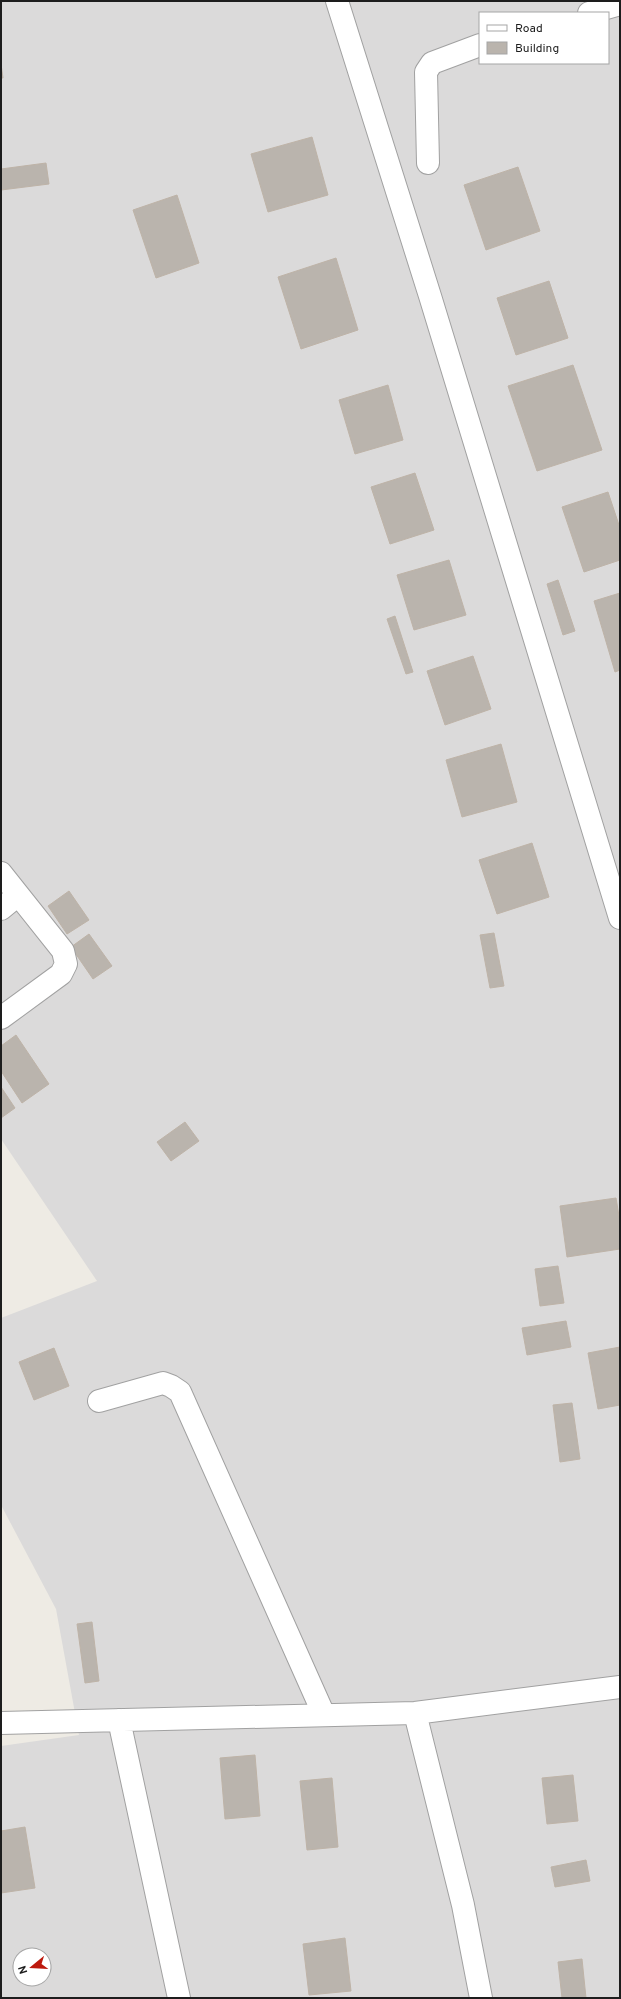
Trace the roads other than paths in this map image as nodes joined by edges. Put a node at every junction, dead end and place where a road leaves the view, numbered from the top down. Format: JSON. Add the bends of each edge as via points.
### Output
{"nodes":[{"id":1,"x":337,"y":1,"type":"edge"},
{"id":2,"x":620,"y":4,"type":"edge"},
{"id":3,"x":592,"y":12,"type":"edge"},
{"id":4,"x":479,"y":45,"type":"edge"},
{"id":5,"x":428,"y":163,"type":"dead end"},
{"id":6,"x":1,"y":873,"type":"edge"},
{"id":7,"x":18,"y":895,"type":"junction"},
{"id":8,"x":1,"y":909,"type":"edge"},
{"id":9,"x":620,"y":918,"type":"edge"},
{"id":10,"x":1,"y":1018,"type":"edge"},
{"id":11,"x":99,"y":1401,"type":"dead end"},
{"id":12,"x":620,"y":1687,"type":"edge"},
{"id":13,"x":415,"y":1713,"type":"junction"},
{"id":14,"x":324,"y":1715,"type":"junction"},
{"id":15,"x":119,"y":1720,"type":"junction"},
{"id":16,"x":1,"y":1723,"type":"edge"},
{"id":17,"x":179,"y":1998,"type":"edge"},
{"id":18,"x":481,"y":1998,"type":"edge"}],
"edges":[{"from":1,"to":9,"type":"street"},
{"from":2,"to":3,"type":"street"},
{"from":4,"to":5,"type":"street","via":[[432,63],[426,72]]},
{"from":6,"to":7,"type":"street"},
{"from":7,"to":8,"type":"street"},
{"from":7,"to":10,"type":"street","via":[[63,951],[66,964],[61,974]]},
{"from":11,"to":14,"type":"street","via":[[162,1383],[180,1392]]},
{"from":12,"to":13,"type":"street"},
{"from":13,"to":14,"type":"street"},
{"from":13,"to":18,"type":"street","via":[[463,1905]]},
{"from":14,"to":15,"type":"street"},
{"from":15,"to":16,"type":"street"},
{"from":15,"to":17,"type":"street"}]}
